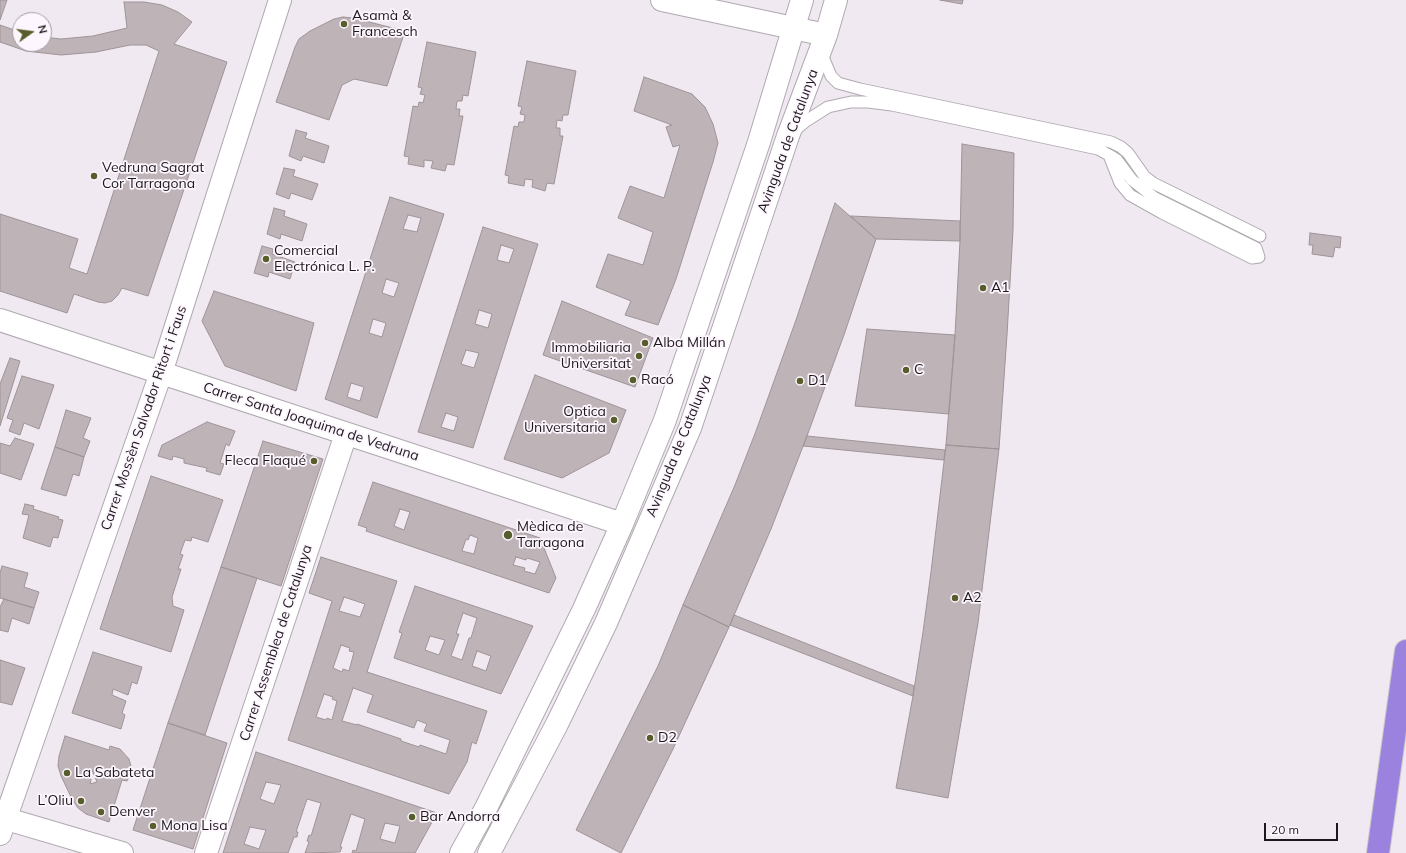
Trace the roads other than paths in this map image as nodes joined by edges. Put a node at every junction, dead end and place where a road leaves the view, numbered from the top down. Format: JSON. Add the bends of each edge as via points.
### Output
{"nodes":[{"id":1,"x":280,"y":0,"type":"edge"},
{"id":2,"x":662,"y":0,"type":"edge"},
{"id":3,"x":802,"y":0,"type":"edge"},
{"id":4,"x":836,"y":0,"type":"edge"},
{"id":5,"x":794,"y":28,"type":"junction"},
{"id":6,"x":824,"y":44,"type":"junction"},
{"id":7,"x":788,"y":136,"type":"junction"},
{"id":8,"x":1260,"y":236,"type":"dead end"},
{"id":9,"x":1259,"y":257,"type":"dead end"},
{"id":10,"x":0,"y":320,"type":"edge"},
{"id":11,"x":160,"y":373,"type":"junction"},
{"id":12,"x":346,"y":434,"type":"junction"},
{"id":13,"x":622,"y":524,"type":"junction"},
{"id":14,"x":1406,"y":651,"type":"edge"},
{"id":15,"x":2,"y":823,"type":"edge"},
{"id":16,"x":122,"y":853,"type":"edge"},
{"id":17,"x":206,"y":853,"type":"edge"},
{"id":18,"x":461,"y":853,"type":"edge"},
{"id":19,"x":489,"y":853,"type":"edge"},
{"id":20,"x":1378,"y":853,"type":"edge"}],
"edges":[{"from":1,"to":11,"type":"street","name":"Carrer Mossèn Salvador Ritort i Faus"},
{"from":2,"to":5,"type":"street"},
{"from":3,"to":5,"type":"street","name":"Avinguda de Catalunya"},
{"from":4,"to":6,"type":"street","name":"Avinguda de Catalunya"},
{"from":5,"to":6,"type":"street"},
{"from":5,"to":13,"type":"street","name":"Avinguda de Catalunya","via":[[759,142],[665,420]]},
{"from":6,"to":7,"type":"street","name":"Avinguda de Catalunya"},
{"from":6,"to":8,"type":"lane","via":[[831,76],[838,83],[1111,142],[1122,147],[1144,177],[1153,183]]},
{"from":7,"to":9,"type":"lane","via":[[828,107],[851,102],[868,102],[1098,149],[1117,160],[1132,180],[1150,194],[1256,248]]},
{"from":7,"to":19,"type":"street","name":"Avinguda de Catalunya","via":[[690,428],[606,623],[557,724]]},
{"from":10,"to":11,"type":"street","name":"Carrer Santa Joaquima de Vedruna"},
{"from":11,"to":12,"type":"street","name":"Carrer Santa Joaquima de Vedruna"},
{"from":11,"to":15,"type":"street","name":"Carrer Mossèn Salvador Ritort i Faus"},
{"from":12,"to":13,"type":"street","name":"Carrer Santa Joaquima de Vedruna"},
{"from":12,"to":17,"type":"street","name":"Carrer Assemblea de Catalunya"},
{"from":13,"to":18,"type":"street","name":"Avinguda de Catalunya","via":[[581,614],[486,808]]},
{"from":14,"to":20,"type":"highway"},
{"from":15,"to":16,"type":"street"}]}
